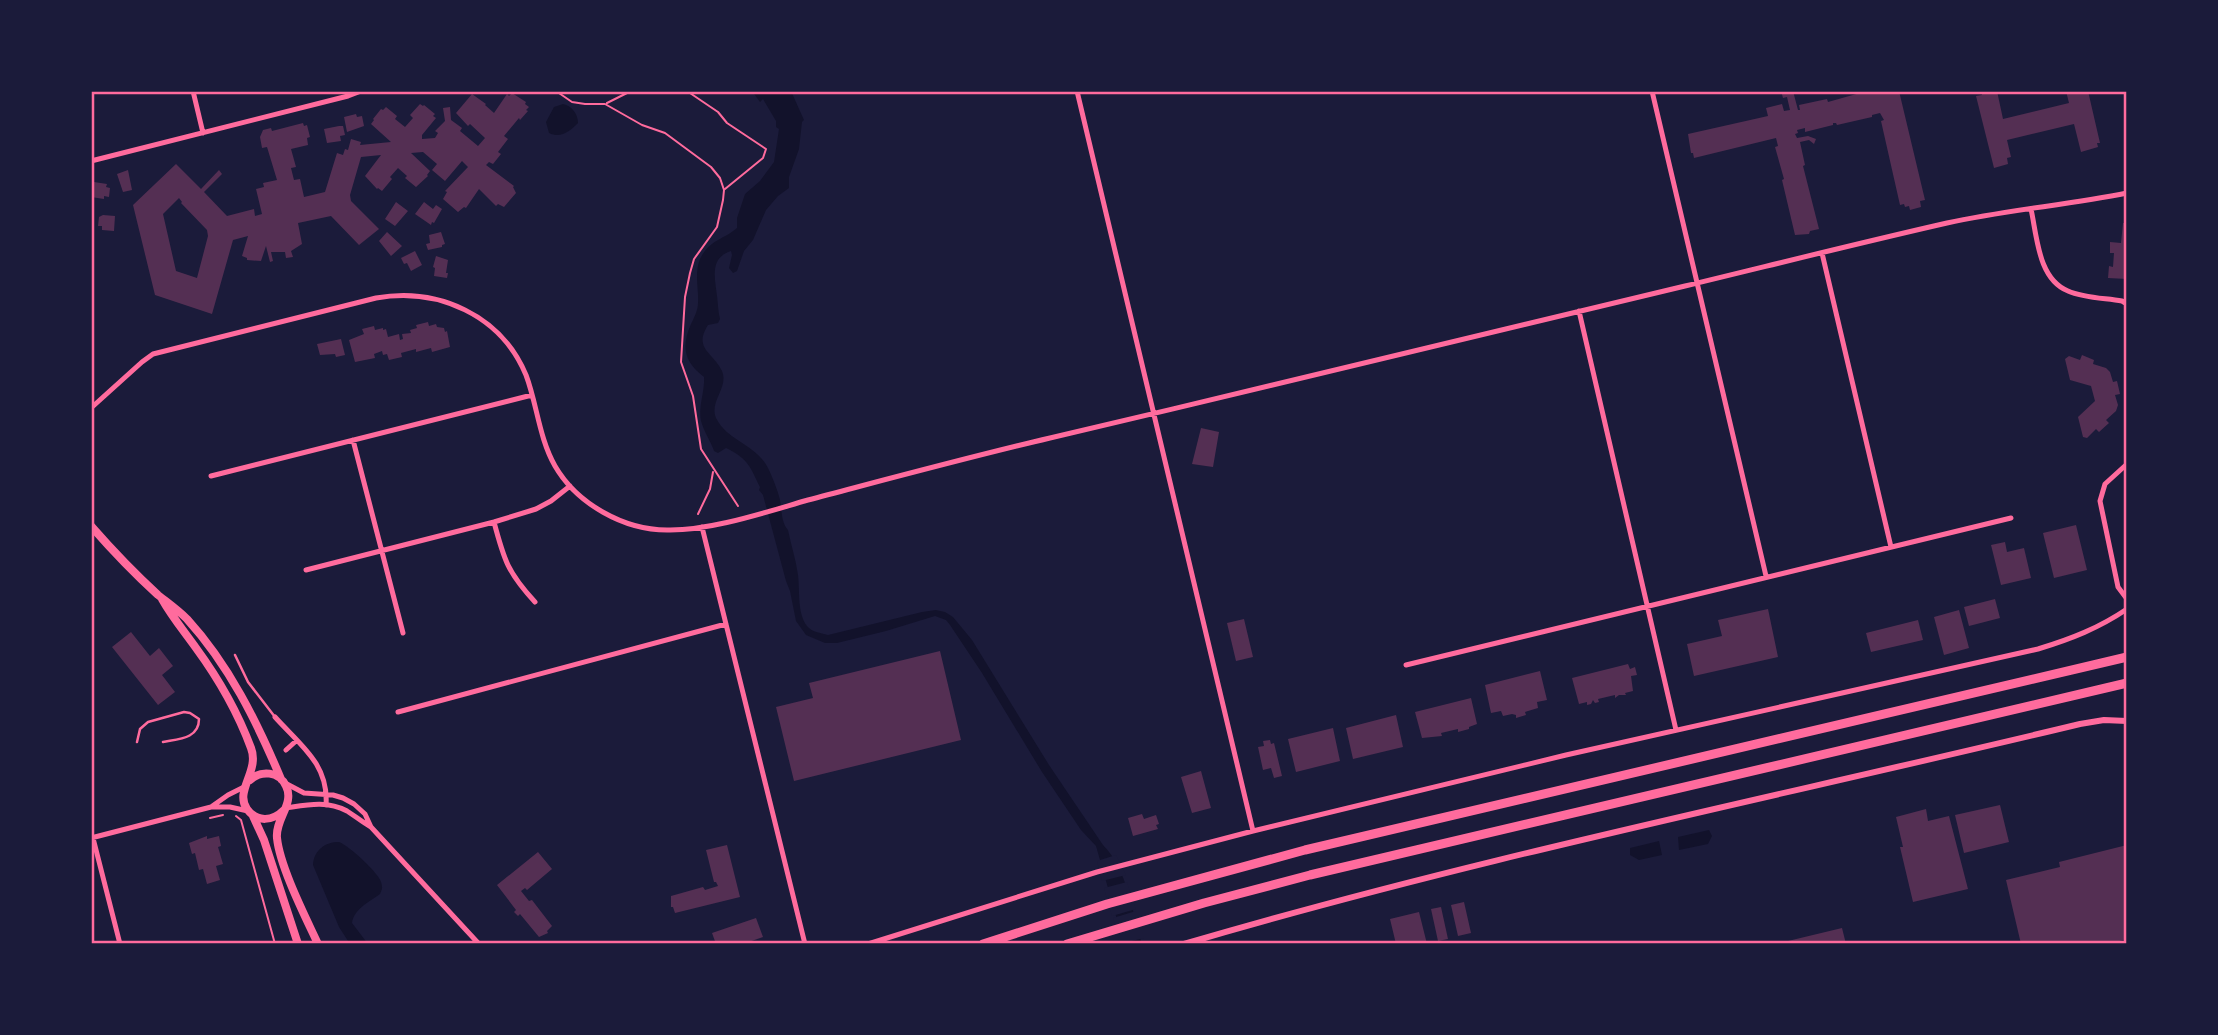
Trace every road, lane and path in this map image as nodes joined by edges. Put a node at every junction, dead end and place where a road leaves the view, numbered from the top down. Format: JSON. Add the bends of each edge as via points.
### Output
{"nodes":[{"id":1,"x":193,"y":91,"type":"edge"},
{"id":2,"x":361,"y":91,"type":"edge"},
{"id":3,"x":556,"y":91,"type":"edge"},
{"id":4,"x":631,"y":91,"type":"edge"},
{"id":5,"x":687,"y":91,"type":"edge"},
{"id":6,"x":1077,"y":91,"type":"edge"},
{"id":7,"x":1652,"y":91,"type":"edge"},
{"id":8,"x":605,"y":104,"type":"junction"},
{"id":9,"x":203,"y":133,"type":"junction"},
{"id":10,"x":91,"y":161,"type":"edge"},
{"id":11,"x":724,"y":190,"type":"junction"},
{"id":12,"x":2127,"y":193,"type":"edge"},
{"id":13,"x":2031,"y":209,"type":"junction"},
{"id":14,"x":1822,"y":253,"type":"junction"},
{"id":15,"x":1696,"y":283,"type":"junction"},
{"id":16,"x":2127,"y":304,"type":"edge"},
{"id":17,"x":1579,"y":311,"type":"junction"},
{"id":18,"x":532,"y":395,"type":"junction"},
{"id":19,"x":91,"y":408,"type":"edge"},
{"id":20,"x":1153,"y":413,"type":"junction"},
{"id":21,"x":353,"y":440,"type":"junction"},
{"id":22,"x":2127,"y":464,"type":"edge"},
{"id":23,"x":713,"y":471,"type":"junction"},
{"id":24,"x":211,"y":476,"type":"dead end"},
{"id":25,"x":570,"y":486,"type":"junction"},
{"id":26,"x":738,"y":506,"type":"dead end"},
{"id":27,"x":698,"y":514,"type":"dead end"},
{"id":28,"x":2011,"y":518,"type":"dead end"},
{"id":29,"x":494,"y":523,"type":"junction"},
{"id":30,"x":91,"y":526,"type":"edge"},
{"id":31,"x":702,"y":527,"type":"junction"},
{"id":32,"x":1891,"y":547,"type":"junction"},
{"id":33,"x":382,"y":551,"type":"junction"},
{"id":34,"x":306,"y":570,"type":"dead end"},
{"id":35,"x":1766,"y":576,"type":"junction"},
{"id":36,"x":160,"y":597,"type":"junction"},
{"id":37,"x":2127,"y":599,"type":"edge"},
{"id":38,"x":535,"y":602,"type":"dead end"},
{"id":39,"x":1647,"y":607,"type":"junction"},
{"id":40,"x":2127,"y":609,"type":"edge"},
{"id":41,"x":726,"y":624,"type":"junction"},
{"id":42,"x":403,"y":634,"type":"dead end"},
{"id":43,"x":235,"y":655,"type":"dead end"},
{"id":44,"x":2127,"y":657,"type":"edge"},
{"id":45,"x":1406,"y":665,"type":"dead end"},
{"id":46,"x":2127,"y":683,"type":"edge"},
{"id":47,"x":398,"y":712,"type":"dead end"},
{"id":48,"x":275,"y":717,"type":"joint"},
{"id":49,"x":2127,"y":721,"type":"edge"},
{"id":50,"x":1676,"y":730,"type":"junction"},
{"id":51,"x":296,"y":741,"type":"junction"},
{"id":52,"x":137,"y":742,"type":"dead end"},
{"id":53,"x":163,"y":742,"type":"dead end"},
{"id":54,"x":286,"y":750,"type":"dead end"},
{"id":55,"x":283,"y":781,"type":"junction"},
{"id":56,"x":246,"y":785,"type":"junction"},
{"id":57,"x":327,"y":794,"type":"junction"},
{"id":58,"x":326,"y":805,"type":"junction"},
{"id":59,"x":211,"y":807,"type":"junction"},
{"id":60,"x":285,"y":809,"type":"junction"},
{"id":61,"x":251,"y":814,"type":"junction"},
{"id":62,"x":210,"y":818,"type":"dead end"},
{"id":63,"x":371,"y":827,"type":"junction"},
{"id":64,"x":1253,"y":831,"type":"junction"},
{"id":65,"x":92,"y":838,"type":"edge"},
{"id":66,"x":120,"y":944,"type":"edge"},
{"id":67,"x":275,"y":944,"type":"edge"},
{"id":68,"x":298,"y":944,"type":"edge"},
{"id":69,"x":318,"y":944,"type":"edge"},
{"id":70,"x":479,"y":944,"type":"edge"},
{"id":71,"x":805,"y":944,"type":"edge"},
{"id":72,"x":868,"y":944,"type":"edge"},
{"id":73,"x":983,"y":944,"type":"edge"},
{"id":74,"x":1067,"y":944,"type":"edge"},
{"id":75,"x":1184,"y":944,"type":"edge"}],
"edges":[{"from":1,"to":9,"type":"street"},
{"from":2,"to":9,"type":"street"},
{"from":3,"to":8,"type":"path","via":[[572,102]]},
{"from":4,"to":8,"type":"path"},
{"from":5,"to":11,"type":"path","via":[[766,149],[763,158]]},
{"from":6,"to":20,"type":"street"},
{"from":7,"to":15,"type":"street"},
{"from":8,"to":11,"type":"path","via":[[679,143],[711,167]]},
{"from":9,"to":10,"type":"street"},
{"from":11,"to":23,"type":"path","via":[[717,226],[690,272],[680,345],[701,449]]},
{"from":12,"to":13,"type":"street"},
{"from":13,"to":14,"type":"street","via":[[1952,222]]},
{"from":13,"to":16,"type":"street","via":[[2044,266],[2053,282],[2069,292]]},
{"from":14,"to":15,"type":"street"},
{"from":14,"to":32,"type":"street"},
{"from":15,"to":17,"type":"street"},
{"from":15,"to":35,"type":"street"},
{"from":17,"to":20,"type":"street"},
{"from":17,"to":39,"type":"street"},
{"from":18,"to":19,"type":"street","via":[[516,357],[487,323],[447,301],[402,295],[153,354]]},
{"from":18,"to":21,"type":"street"},
{"from":18,"to":25,"type":"street","via":[[549,452]]},
{"from":20,"to":31,"type":"street"},
{"from":20,"to":64,"type":"street"},
{"from":21,"to":24,"type":"street"},
{"from":21,"to":33,"type":"street"},
{"from":22,"to":37,"type":"street","via":[[2105,484],[2100,501],[2118,587]]},
{"from":23,"to":26,"type":"path"},
{"from":23,"to":27,"type":"path"},
{"from":25,"to":29,"type":"street","via":[[536,509]]},
{"from":25,"to":31,"type":"street","via":[[598,509],[629,524],[662,530]]},
{"from":28,"to":32,"type":"street"},
{"from":29,"to":33,"type":"street"},
{"from":29,"to":38,"type":"street","via":[[509,570]]},
{"from":30,"to":36,"type":"main road"},
{"from":31,"to":41,"type":"street"},
{"from":32,"to":35,"type":"street"},
{"from":33,"to":34,"type":"street"},
{"from":33,"to":42,"type":"street"},
{"from":35,"to":39,"type":"street"},
{"from":36,"to":55,"type":"main road","via":[[187,619],[227,670]]},
{"from":36,"to":56,"type":"main road","via":[[216,678],[238,720],[253,754]]},
{"from":39,"to":45,"type":"street"},
{"from":39,"to":50,"type":"street"},
{"from":40,"to":50,"type":"street","via":[[2076,638],[2038,649]]},
{"from":41,"to":47,"type":"street"},
{"from":41,"to":71,"type":"street"},
{"from":43,"to":48,"type":"lane"},
{"from":44,"to":73,"type":"highway","via":[[1367,835],[1107,904]]},
{"from":46,"to":74,"type":"highway","via":[[1310,875]]},
{"from":48,"to":51,"type":"street"},
{"from":49,"to":75,"type":"street","via":[[2080,724],[1500,859]]},
{"from":50,"to":64,"type":"street"},
{"from":51,"to":54,"type":"street"},
{"from":51,"to":57,"type":"street","via":[[320,768]]},
{"from":52,"to":53,"type":"lane","via":[[139,729],[148,722],[184,712],[199,719],[192,735]]},
{"from":55,"to":56,"type":"main road","via":[[268,773],[253,777]]},
{"from":55,"to":57,"type":"street","via":[[304,793]]},
{"from":55,"to":60,"type":"main road","via":[[289,794]]},
{"from":56,"to":59,"type":"street"},
{"from":56,"to":61,"type":"main road","via":[[243,800]]},
{"from":57,"to":58,"type":"street"},
{"from":57,"to":63,"type":"street","via":[[354,804]]},
{"from":58,"to":60,"type":"street"},
{"from":58,"to":63,"type":"street","via":[[345,810]]},
{"from":59,"to":61,"type":"street"},
{"from":59,"to":65,"type":"street"},
{"from":60,"to":61,"type":"main road","via":[[267,820]]},
{"from":60,"to":69,"type":"main road","via":[[277,830],[279,848]]},
{"from":61,"to":68,"type":"main road"},
{"from":62,"to":67,"type":"path","via":[[230,814],[241,820]]},
{"from":63,"to":70,"type":"street"},
{"from":64,"to":72,"type":"street","via":[[1097,872]]},
{"from":65,"to":66,"type":"street"}]}
